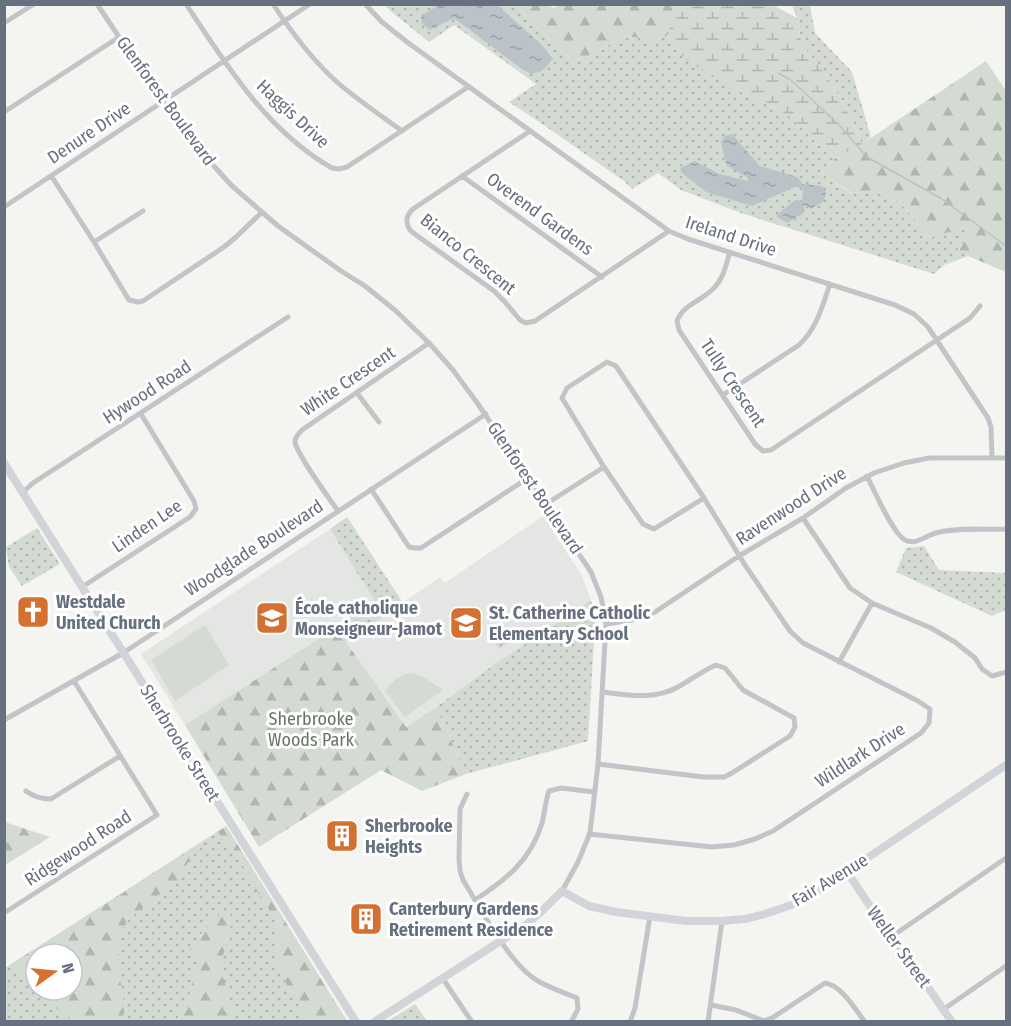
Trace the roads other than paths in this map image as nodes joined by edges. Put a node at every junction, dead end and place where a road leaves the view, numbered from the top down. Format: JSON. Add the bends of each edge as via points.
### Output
{"nodes":[{"id":1,"x":34,"y":4,"type":"edge"},
{"id":2,"x":97,"y":4,"type":"edge"},
{"id":3,"x":186,"y":4,"type":"edge"},
{"id":4,"x":273,"y":4,"type":"edge"},
{"id":5,"x":310,"y":4,"type":"edge"},
{"id":6,"x":365,"y":4,"type":"edge"},
{"id":7,"x":284,"y":22,"type":"junction"},
{"id":8,"x":4,"y":23,"type":"edge"},
{"id":9,"x":119,"y":37,"type":"junction"},
{"id":10,"x":224,"y":62,"type":"junction"},
{"id":11,"x":468,"y":87,"type":"junction"},
{"id":12,"x":162,"y":101,"type":"junction"},
{"id":13,"x":4,"y":112,"type":"edge"},
{"id":14,"x":402,"y":131,"type":"junction"},
{"id":15,"x":530,"y":131,"type":"junction"},
{"id":16,"x":462,"y":176,"type":"junction"},
{"id":17,"x":52,"y":177,"type":"junction"},
{"id":18,"x":4,"y":207,"type":"edge"},
{"id":19,"x":143,"y":211,"type":"dead end"},
{"id":20,"x":261,"y":213,"type":"junction"},
{"id":21,"x":669,"y":231,"type":"junction"},
{"id":22,"x":94,"y":242,"type":"junction"},
{"id":23,"x":730,"y":252,"type":"junction"},
{"id":24,"x":602,"y":277,"type":"junction"},
{"id":25,"x":830,"y":284,"type":"junction"},
{"id":26,"x":980,"y":306,"type":"dead end"},
{"id":27,"x":288,"y":317,"type":"dead end"},
{"id":28,"x":937,"y":340,"type":"junction"},
{"id":29,"x":429,"y":344,"type":"junction"},
{"id":30,"x":357,"y":393,"type":"junction"},
{"id":31,"x":723,"y":395,"type":"junction"},
{"id":32,"x":141,"y":414,"type":"junction"},
{"id":33,"x":486,"y":414,"type":"junction"},
{"id":34,"x":379,"y":422,"type":"dead end"},
{"id":35,"x":992,"y":458,"type":"junction"},
{"id":36,"x":1006,"y":458,"type":"edge"},
{"id":37,"x":4,"y":463,"type":"edge"},
{"id":38,"x":604,"y":467,"type":"junction"},
{"id":39,"x":867,"y":476,"type":"junction"},
{"id":40,"x":528,"y":478,"type":"junction"},
{"id":41,"x":371,"y":489,"type":"junction"},
{"id":42,"x":23,"y":492,"type":"junction"},
{"id":43,"x":704,"y":498,"type":"junction"},
{"id":44,"x":546,"y":504,"type":"junction"},
{"id":45,"x":338,"y":511,"type":"junction"},
{"id":46,"x":803,"y":518,"type":"junction"},
{"id":47,"x":1006,"y":529,"type":"edge"},
{"id":48,"x":740,"y":556,"type":"junction"},
{"id":49,"x":82,"y":587,"type":"junction"},
{"id":50,"x":872,"y":603,"type":"junction"},
{"id":51,"x":606,"y":624,"type":"junction"},
{"id":52,"x":123,"y":653,"type":"junction"},
{"id":53,"x":839,"y":662,"type":"junction"},
{"id":54,"x":1006,"y":672,"type":"edge"},
{"id":55,"x":74,"y":681,"type":"junction"},
{"id":56,"x":603,"y":692,"type":"junction"},
{"id":57,"x":4,"y":720,"type":"edge"},
{"id":58,"x":120,"y":756,"type":"junction"},
{"id":59,"x":598,"y":764,"type":"junction"},
{"id":60,"x":1006,"y":765,"type":"edge"},
{"id":61,"x":26,"y":790,"type":"dead end"},
{"id":62,"x":594,"y":792,"type":"junction"},
{"id":63,"x":467,"y":794,"type":"dead end"},
{"id":64,"x":589,"y":834,"type":"junction"},
{"id":65,"x":1006,"y":858,"type":"edge"},
{"id":66,"x":847,"y":872,"type":"junction"},
{"id":67,"x":561,"y":891,"type":"junction"},
{"id":68,"x":476,"y":900,"type":"junction"},
{"id":69,"x":4,"y":913,"type":"edge"},
{"id":70,"x":650,"y":916,"type":"junction"},
{"id":71,"x":722,"y":921,"type":"junction"},
{"id":72,"x":891,"y":937,"type":"junction"},
{"id":73,"x":501,"y":941,"type":"junction"},
{"id":74,"x":1006,"y":966,"type":"edge"},
{"id":75,"x":442,"y":979,"type":"junction"},
{"id":76,"x":711,"y":1005,"type":"junction"},
{"id":77,"x":944,"y":1009,"type":"junction"},
{"id":78,"x":356,"y":1022,"type":"edge"},
{"id":79,"x":374,"y":1022,"type":"edge"},
{"id":80,"x":472,"y":1022,"type":"edge"},
{"id":81,"x":571,"y":1022,"type":"edge"},
{"id":82,"x":630,"y":1022,"type":"edge"},
{"id":83,"x":708,"y":1022,"type":"edge"},
{"id":84,"x":865,"y":1022,"type":"edge"},
{"id":85,"x":952,"y":1022,"type":"edge"}],
"edges":[{"from":1,"to":8,"type":"street"},
{"from":2,"to":9,"type":"street","name":"Glenforest Boulevard"},
{"from":3,"to":10,"type":"street","name":"Haggis Drive"},
{"from":4,"to":7,"type":"street"},
{"from":5,"to":7,"type":"street","name":"Denure Drive"},
{"from":6,"to":11,"type":"street","name":"Ireland Drive","via":[[394,33]]},
{"from":7,"to":10,"type":"street","name":"Denure Drive"},
{"from":7,"to":14,"type":"street","via":[[332,78]]},
{"from":9,"to":12,"type":"street","name":"Glenforest Boulevard"},
{"from":9,"to":13,"type":"street"},
{"from":10,"to":12,"type":"street","name":"Denure Drive"},
{"from":10,"to":14,"type":"street","name":"Haggis Drive","via":[[271,118],[299,145],[332,168],[347,167]]},
{"from":11,"to":14,"type":"street","name":"Haggis Drive"},
{"from":11,"to":15,"type":"street","name":"Ireland Drive"},
{"from":12,"to":17,"type":"street","name":"Denure Drive"},
{"from":12,"to":20,"type":"street","name":"Glenforest Boulevard","via":[[216,170]]},
{"from":15,"to":16,"type":"street","name":"Bianco Crescent"},
{"from":15,"to":21,"type":"street","name":"Ireland Drive"},
{"from":16,"to":24,"type":"street","name":"Overend Gardens"},
{"from":16,"to":24,"type":"street","name":"Bianco Crescent","via":[[412,209],[407,225],[494,291],[520,320],[535,321]]},
{"from":17,"to":18,"type":"street","name":"Denure Drive"},
{"from":17,"to":22,"type":"street"},
{"from":19,"to":22,"type":"street"},
{"from":20,"to":22,"type":"street","via":[[224,247],[138,302],[129,300]]},
{"from":20,"to":29,"type":"street","name":"Glenforest Boulevard","via":[[365,286]]},
{"from":21,"to":23,"type":"street","name":"Ireland Drive"},
{"from":21,"to":24,"type":"street","name":"Bianco Crescent"},
{"from":23,"to":25,"type":"street","name":"Ireland Drive"},
{"from":23,"to":31,"type":"street","name":"Tully Crescent","via":[[717,285],[681,312],[677,321],[679,330]]},
{"from":25,"to":28,"type":"street","name":"Ireland Drive","via":[[906,309],[923,321]]},
{"from":25,"to":31,"type":"street","via":[[808,336]]},
{"from":26,"to":28,"type":"street","via":[[970,318]]},
{"from":27,"to":32,"type":"street","name":"Hywood Road"},
{"from":28,"to":31,"type":"street","name":"Tully Crescent","via":[[771,450],[763,451],[755,444]]},
{"from":28,"to":35,"type":"street","name":"Ireland Drive","via":[[988,418]]},
{"from":29,"to":30,"type":"street","name":"White Crescent"},
{"from":29,"to":33,"type":"street","name":"Glenforest Boulevard"},
{"from":30,"to":34,"type":"street"},
{"from":30,"to":45,"type":"street","name":"White Crescent","via":[[302,430],[295,442]]},
{"from":32,"to":42,"type":"street","name":"Hywood Road"},
{"from":32,"to":49,"type":"street","name":"Linden Lee","via":[[196,509],[190,517]]},
{"from":33,"to":40,"type":"street","name":"Glenforest Boulevard"},
{"from":33,"to":41,"type":"street","name":"Woodglade Boulevard"},
{"from":35,"to":36,"type":"street","name":"Ravenwood Drive"},
{"from":35,"to":39,"type":"street","name":"Ravenwood Drive","via":[[920,459]]},
{"from":37,"to":42,"type":"street","name":"Sherbrooke Street"},
{"from":38,"to":43,"type":"street","name":"Wildlark Drive","via":[[643,524],[654,529]]},
{"from":38,"to":43,"type":"street","name":"Wildlark Drive","via":[[562,398],[567,388],[607,362],[616,366]]},
{"from":38,"to":44,"type":"street"},
{"from":39,"to":46,"type":"street","name":"Ravenwood Drive"},
{"from":39,"to":47,"type":"street","via":[[892,525],[906,541],[944,531]]},
{"from":40,"to":41,"type":"street","via":[[421,548],[409,547]]},
{"from":40,"to":44,"type":"street","name":"Glenforest Boulevard"},
{"from":41,"to":45,"type":"street","name":"Woodglade Boulevard"},
{"from":42,"to":49,"type":"street","name":"Sherbrooke Street"},
{"from":43,"to":48,"type":"street","name":"Wildlark Drive"},
{"from":44,"to":51,"type":"street","name":"Glenforest Boulevard","via":[[591,572]]},
{"from":45,"to":52,"type":"street","name":"Woodglade Boulevard"},
{"from":46,"to":48,"type":"street","name":"Ravenwood Drive"},
{"from":46,"to":50,"type":"street","via":[[850,588]]},
{"from":48,"to":51,"type":"street","name":"Ravenwood Drive","via":[[655,612]]},
{"from":48,"to":53,"type":"street","name":"Wildlark Drive","via":[[790,631]]},
{"from":49,"to":52,"type":"street","name":"Sherbrooke Street"},
{"from":50,"to":53,"type":"street"},
{"from":50,"to":54,"type":"street","via":[[955,642],[992,676]]},
{"from":51,"to":56,"type":"street","name":"Glenforest Boulevard"},
{"from":52,"to":55,"type":"street","name":"Woodglade Boulevard"},
{"from":52,"to":78,"type":"street","name":"Sherbrooke Street"},
{"from":53,"to":64,"type":"street","name":"Wildlark Drive","via":[[918,700],[930,709],[929,723],[921,733],[755,839],[712,847]]},
{"from":55,"to":57,"type":"street","name":"Woodglade Boulevard"},
{"from":55,"to":58,"type":"street","name":"Ridgewood Road"},
{"from":56,"to":59,"type":"street","name":"Glenforest Boulevard"},
{"from":56,"to":59,"type":"street","via":[[661,694],[716,665],[725,668],[743,690],[794,718],[795,727],[790,736],[723,777]]},
{"from":58,"to":61,"type":"street","via":[[51,799],[33,796]]},
{"from":58,"to":69,"type":"street","name":"Ridgewood Road","via":[[157,815]]},
{"from":59,"to":62,"type":"street","name":"Glenforest Boulevard"},
{"from":60,"to":66,"type":"street","name":"Fair Avenue"},
{"from":62,"to":64,"type":"street","name":"Glenforest Boulevard"},
{"from":62,"to":68,"type":"street","via":[[549,790],[542,821],[525,858]]},
{"from":63,"to":68,"type":"street","via":[[460,808],[460,871]]},
{"from":64,"to":67,"type":"street","name":"Glenforest Boulevard"},
{"from":65,"to":72,"type":"street"},
{"from":66,"to":71,"type":"street","name":"Fair Avenue","via":[[797,903],[745,919]]},
{"from":66,"to":72,"type":"street","name":"Weller Street"},
{"from":67,"to":70,"type":"street","name":"Fair Avenue","via":[[589,906]]},
{"from":67,"to":73,"type":"street","name":"Glenforest Boulevard","via":[[534,918]]},
{"from":68,"to":73,"type":"street"},
{"from":70,"to":71,"type":"street","name":"Fair Avenue"},
{"from":70,"to":82,"type":"street"},
{"from":71,"to":76,"type":"street"},
{"from":72,"to":77,"type":"street","name":"Weller Street"},
{"from":73,"to":75,"type":"street","name":"Glenforest Boulevard"},
{"from":73,"to":81,"type":"street","via":[[525,972],[577,998],[578,1009]]},
{"from":74,"to":77,"type":"street"},
{"from":75,"to":79,"type":"street","name":"Glenforest Boulevard"},
{"from":75,"to":80,"type":"street"},
{"from":76,"to":83,"type":"street"},
{"from":76,"to":84,"type":"street","via":[[764,1021],[825,984],[833,984]]},
{"from":77,"to":85,"type":"street","name":"Weller Street"}]}
